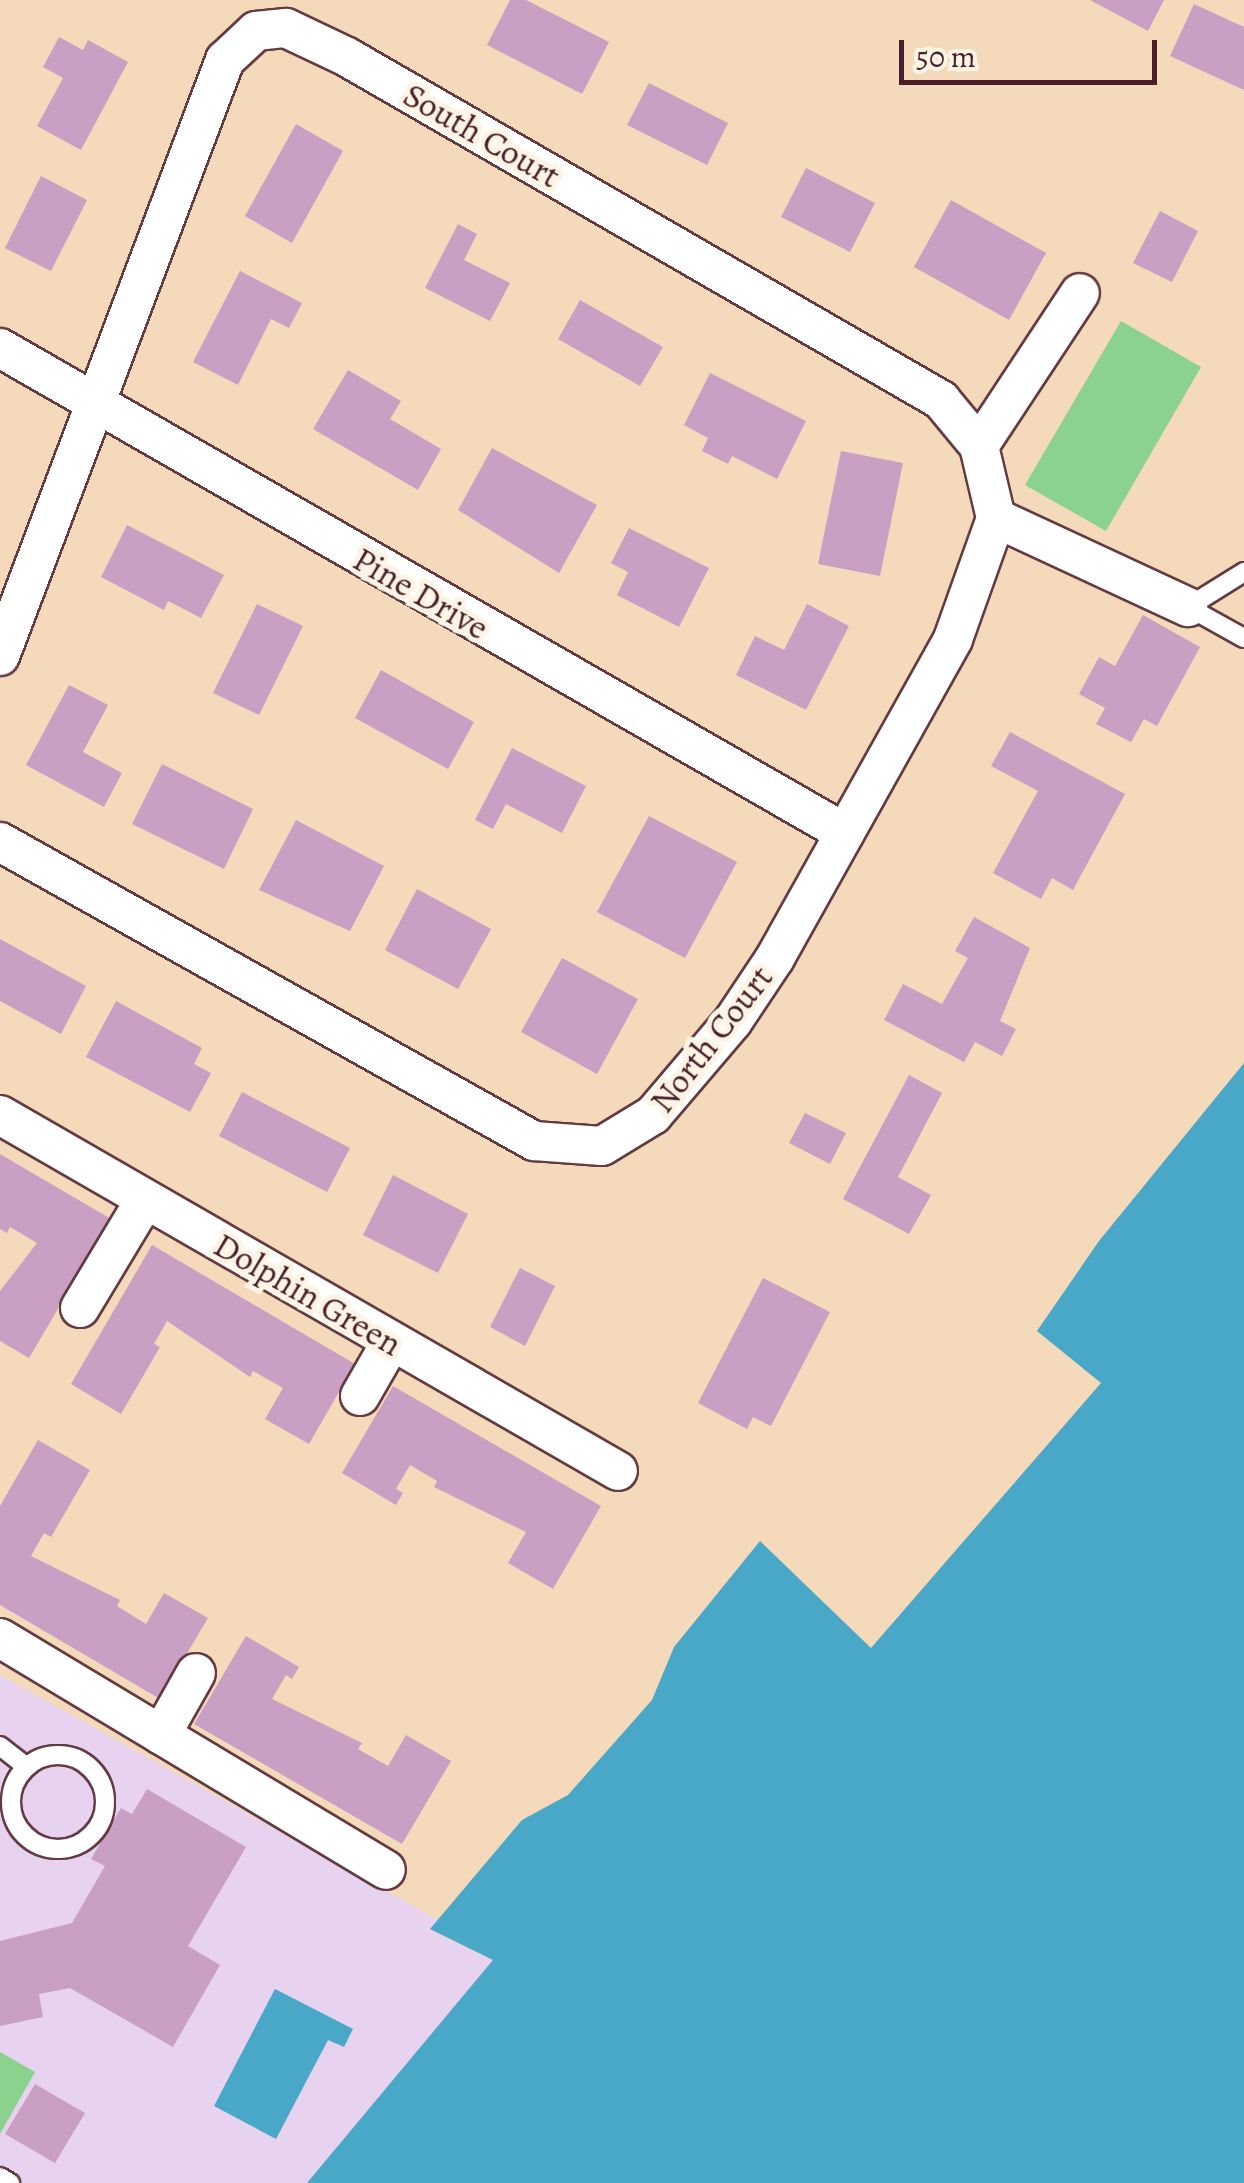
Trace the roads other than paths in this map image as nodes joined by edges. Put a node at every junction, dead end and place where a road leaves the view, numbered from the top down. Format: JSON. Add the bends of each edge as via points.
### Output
{"nodes":[{"id":1,"x":1080,"y":293,"type":"dead end"},
{"id":2,"x":0,"y":348,"type":"edge"},
{"id":3,"x":96,"y":404,"type":"junction"},
{"id":4,"x":979,"y":446,"type":"junction"},
{"id":5,"x":996,"y":518,"type":"junction"},
{"id":6,"x":1244,"y":572,"type":"edge"},
{"id":7,"x":1188,"y":607,"type":"junction"},
{"id":8,"x":1244,"y":638,"type":"edge"},
{"id":9,"x":0,"y":656,"type":"edge"},
{"id":10,"x":845,"y":833,"type":"junction"},
{"id":11,"x":0,"y":842,"type":"edge"},
{"id":12,"x":0,"y":1115,"type":"edge"},
{"id":13,"x":145,"y":1200,"type":"junction"},
{"id":14,"x":80,"y":1308,"type":"dead end"},
{"id":15,"x":392,"y":1342,"type":"junction"},
{"id":16,"x":360,"y":1396,"type":"dead end"},
{"id":17,"x":618,"y":1471,"type":"dead end"},
{"id":18,"x":0,"y":1638,"type":"edge"},
{"id":19,"x":196,"y":1674,"type":"dead end"},
{"id":20,"x":160,"y":1734,"type":"junction"},
{"id":21,"x":0,"y":1746,"type":"edge"},
{"id":22,"x":26,"y":1766,"type":"junction"},
{"id":23,"x":386,"y":1870,"type":"dead end"},
{"id":24,"x":0,"y":2177,"type":"edge"},
{"id":25,"x":10,"y":2183,"type":"edge"}],
"edges":[{"from":1,"to":4,"type":"street"},
{"from":2,"to":3,"type":"street","name":"Pine Drive"},
{"from":3,"to":4,"type":"street","name":"South Court","via":[[225,60],[256,32],[286,28],[941,400]]},
{"from":3,"to":9,"type":"street"},
{"from":3,"to":10,"type":"street","name":"Pine Drive"},
{"from":4,"to":5,"type":"street","name":"South Court"},
{"from":5,"to":7,"type":"street"},
{"from":5,"to":10,"type":"street","name":"North Court","via":[[952,639]]},
{"from":6,"to":7,"type":"lane"},
{"from":7,"to":8,"type":"lane"},
{"from":10,"to":11,"type":"street","name":"North Court","via":[[734,1022],[654,1115],[614,1142],[571,1148],[526,1137]]},
{"from":12,"to":13,"type":"street","name":"Dolphin Green"},
{"from":13,"to":14,"type":"street"},
{"from":13,"to":15,"type":"street","name":"Dolphin Green"},
{"from":15,"to":16,"type":"street"},
{"from":15,"to":17,"type":"street","name":"Dolphin Green"},
{"from":18,"to":20,"type":"street"},
{"from":19,"to":20,"type":"street"},
{"from":20,"to":23,"type":"street"},
{"from":21,"to":22,"type":"lane"},
{"from":22,"to":22,"type":"lane","via":[[10,1804],[20,1831],[32,1842],[63,1850],[92,1836],[106,1807],[98,1776],[72,1756],[56,1754]]},
{"from":24,"to":25,"type":"lane"}]}
